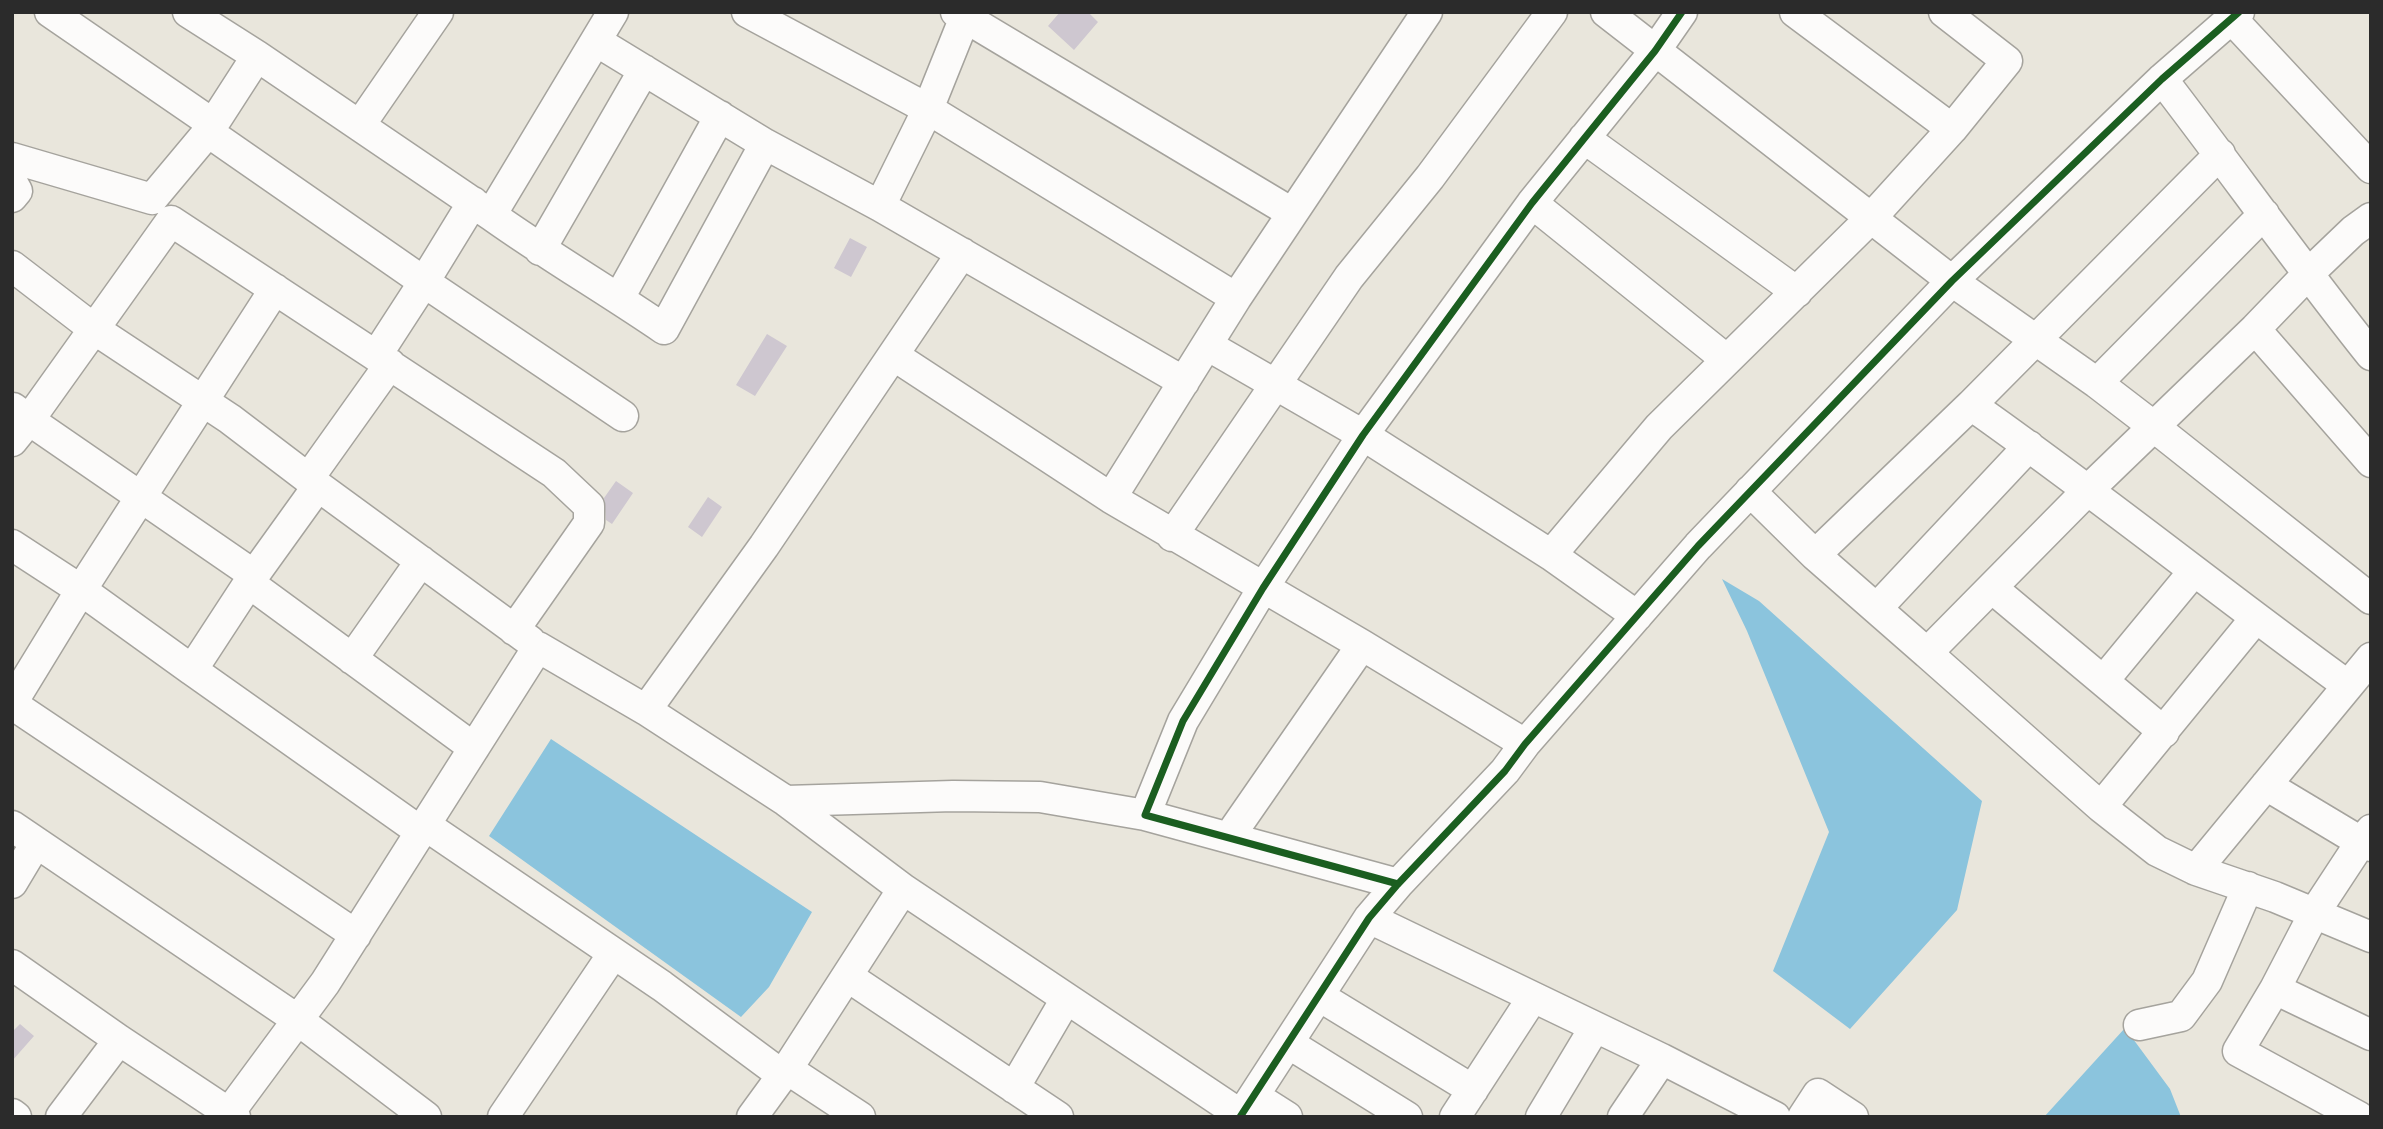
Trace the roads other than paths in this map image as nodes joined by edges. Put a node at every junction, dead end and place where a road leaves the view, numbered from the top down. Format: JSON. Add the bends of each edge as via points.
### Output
{"nodes":[{"id":1,"x":50,"y":12,"type":"edge"},
{"id":2,"x":188,"y":12,"type":"edge"},
{"id":3,"x":438,"y":12,"type":"edge"},
{"id":4,"x":613,"y":12,"type":"edge"},
{"id":5,"x":747,"y":12,"type":"edge"},
{"id":6,"x":1427,"y":12,"type":"edge"},
{"id":7,"x":1552,"y":12,"type":"edge"},
{"id":8,"x":1606,"y":12,"type":"edge"},
{"id":9,"x":1682,"y":12,"type":"edge"},
{"id":10,"x":1795,"y":12,"type":"edge"},
{"id":11,"x":1944,"y":12,"type":"edge"},
{"id":12,"x":962,"y":14,"type":"edge"},
{"id":13,"x":2235,"y":16,"type":"edge"},
{"id":14,"x":596,"y":41,"type":"junction"},
{"id":15,"x":1655,"y":51,"type":"junction"},
{"id":16,"x":257,"y":56,"type":"junction"},
{"id":17,"x":644,"y":70,"type":"junction"},
{"id":18,"x":2162,"y":79,"type":"junction"},
{"id":19,"x":928,"y":109,"type":"junction"},
{"id":20,"x":720,"y":116,"type":"junction"},
{"id":21,"x":360,"y":125,"type":"junction"},
{"id":22,"x":210,"y":128,"type":"junction"},
{"id":23,"x":1952,"y":129,"type":"junction"},
{"id":24,"x":1584,"y":138,"type":"junction"},
{"id":25,"x":765,"y":144,"type":"junction"},
{"id":26,"x":2220,"y":154,"type":"junction"},
{"id":27,"x":12,"y":158,"type":"edge"},
{"id":28,"x":2371,"y":168,"type":"edge"},
{"id":29,"x":12,"y":182,"type":"edge"},
{"id":30,"x":12,"y":197,"type":"edge"},
{"id":31,"x":1532,"y":203,"type":"junction"},
{"id":32,"x":880,"y":206,"type":"junction"},
{"id":33,"x":482,"y":208,"type":"junction"},
{"id":34,"x":1292,"y":213,"type":"junction"},
{"id":35,"x":2264,"y":214,"type":"junction"},
{"id":36,"x":1872,"y":217,"type":"junction"},
{"id":37,"x":2371,"y":218,"type":"edge"},
{"id":38,"x":540,"y":250,"type":"junction"},
{"id":39,"x":962,"y":253,"type":"junction"},
{"id":40,"x":12,"y":266,"type":"edge"},
{"id":41,"x":2307,"y":275,"type":"junction"},
{"id":42,"x":1952,"y":281,"type":"junction"},
{"id":43,"x":424,"y":282,"type":"junction"},
{"id":44,"x":275,"y":289,"type":"junction"},
{"id":45,"x":1797,"y":292,"type":"junction"},
{"id":46,"x":619,"y":298,"type":"junction"},
{"id":47,"x":1236,"y":298,"type":"junction"},
{"id":48,"x":94,"y":329,"type":"junction"},
{"id":49,"x":2255,"y":329,"type":"junction"},
{"id":50,"x":2036,"y":340,"type":"junction"},
{"id":51,"x":1207,"y":345,"type":"junction"},
{"id":52,"x":893,"y":355,"type":"junction"},
{"id":53,"x":2371,"y":355,"type":"edge"},
{"id":54,"x":383,"y":360,"type":"junction"},
{"id":55,"x":1727,"y":360,"type":"junction"},
{"id":56,"x":1184,"y":382,"type":"junction"},
{"id":57,"x":2097,"y":383,"type":"junction"},
{"id":58,"x":1273,"y":384,"type":"junction"},
{"id":59,"x":204,"y":401,"type":"junction"},
{"id":60,"x":1971,"y":405,"type":"junction"},
{"id":61,"x":623,"y":416,"type":"dead end"},
{"id":62,"x":18,"y":423,"type":"edge"},
{"id":63,"x":2153,"y":426,"type":"junction"},
{"id":64,"x":1363,"y":435,"type":"junction"},
{"id":65,"x":2029,"y":446,"type":"junction"},
{"id":66,"x":2371,"y":462,"type":"edge"},
{"id":67,"x":313,"y":483,"type":"junction"},
{"id":68,"x":1749,"y":491,"type":"junction"},
{"id":69,"x":2087,"y":491,"type":"junction"},
{"id":70,"x":141,"y":498,"type":"junction"},
{"id":71,"x":1111,"y":499,"type":"junction"},
{"id":72,"x":1172,"y":536,"type":"junction"},
{"id":73,"x":12,"y":545,"type":"edge"},
{"id":74,"x":1551,"y":555,"type":"junction"},
{"id":75,"x":1815,"y":555,"type":"junction"},
{"id":76,"x":421,"y":561,"type":"junction"},
{"id":77,"x":2194,"y":571,"type":"junction"},
{"id":78,"x":252,"y":579,"type":"junction"},
{"id":79,"x":1263,"y":588,"type":"junction"},
{"id":80,"x":1992,"y":589,"type":"junction"},
{"id":81,"x":81,"y":590,"type":"junction"},
{"id":82,"x":2371,"y":598,"type":"edge"},
{"id":83,"x":1877,"y":608,"type":"junction"},
{"id":84,"x":1637,"y":616,"type":"junction"},
{"id":85,"x":2255,"y":619,"type":"junction"},
{"id":86,"x":514,"y":630,"type":"junction"},
{"id":87,"x":1362,"y":645,"type":"junction"},
{"id":88,"x":538,"y":647,"type":"junction"},
{"id":89,"x":1927,"y":653,"type":"junction"},
{"id":90,"x":2371,"y":658,"type":"edge"},
{"id":91,"x":352,"y":659,"type":"junction"},
{"id":92,"x":192,"y":670,"type":"junction"},
{"id":93,"x":2104,"y":680,"type":"junction"},
{"id":94,"x":2347,"y":685,"type":"junction"},
{"id":95,"x":15,"y":694,"type":"edge"},
{"id":96,"x":646,"y":710,"type":"junction"},
{"id":97,"x":2164,"y":732,"type":"junction"},
{"id":98,"x":1525,"y":744,"type":"junction"},
{"id":99,"x":474,"y":748,"type":"junction"},
{"id":100,"x":2266,"y":785,"type":"junction"},
{"id":101,"x":786,"y":801,"type":"junction"},
{"id":102,"x":2101,"y":807,"type":"junction"},
{"id":103,"x":1145,"y":815,"type":"junction"},
{"id":104,"x":423,"y":828,"type":"junction"},
{"id":105,"x":24,"y":834,"type":"edge"},
{"id":106,"x":1230,"y":837,"type":"junction"},
{"id":107,"x":2368,"y":839,"type":"edge"},
{"id":108,"x":2196,"y":870,"type":"junction"},
{"id":109,"x":12,"y":883,"type":"edge"},
{"id":110,"x":1398,"y":884,"type":"junction"},
{"id":111,"x":2248,"y":887,"type":"junction"},
{"id":112,"x":903,"y":889,"type":"junction"},
{"id":113,"x":2315,"y":912,"type":"junction"},
{"id":114,"x":1369,"y":918,"type":"junction"},
{"id":115,"x":356,"y":936,"type":"junction"},
{"id":116,"x":2371,"y":937,"type":"edge"},
{"id":117,"x":613,"y":954,"type":"junction"},
{"id":118,"x":12,"y":965,"type":"edge"},
{"id":119,"x":847,"y":976,"type":"junction"},
{"id":120,"x":2275,"y":989,"type":"junction"},
{"id":121,"x":1319,"y":996,"type":"junction"},
{"id":122,"x":1533,"y":997,"type":"junction"},
{"id":123,"x":1066,"y":999,"type":"junction"},
{"id":124,"x":298,"y":1020,"type":"junction"},
{"id":125,"x":2139,"y":1025,"type":"dead end"},
{"id":126,"x":1595,"y":1027,"type":"junction"},
{"id":127,"x":2371,"y":1035,"type":"edge"},
{"id":128,"x":118,"y":1040,"type":"junction"},
{"id":129,"x":1288,"y":1044,"type":"junction"},
{"id":130,"x":1662,"y":1059,"type":"junction"},
{"id":131,"x":785,"y":1072,"type":"junction"},
{"id":132,"x":1020,"y":1101,"type":"edge"},
{"id":133,"x":1245,"y":1109,"type":"edge"},
{"id":134,"x":1462,"y":1109,"type":"edge"},
{"id":135,"x":230,"y":1115,"type":"edge"},
{"id":136,"x":61,"y":1117,"type":"edge"},
{"id":137,"x":426,"y":1117,"type":"edge"},
{"id":138,"x":503,"y":1117,"type":"edge"},
{"id":139,"x":752,"y":1117,"type":"edge"},
{"id":140,"x":860,"y":1117,"type":"edge"},
{"id":141,"x":1058,"y":1117,"type":"edge"},
{"id":142,"x":1287,"y":1117,"type":"edge"},
{"id":143,"x":1407,"y":1117,"type":"edge"},
{"id":144,"x":1541,"y":1117,"type":"edge"},
{"id":145,"x":1623,"y":1117,"type":"edge"},
{"id":146,"x":1775,"y":1117,"type":"edge"},
{"id":147,"x":1803,"y":1117,"type":"edge"},
{"id":148,"x":1853,"y":1117,"type":"edge"},
{"id":149,"x":2359,"y":1117,"type":"edge"}],
"edges":[{"from":1,"to":22,"type":"street"},
{"from":2,"to":16,"type":"street"},
{"from":3,"to":21,"type":"street"},
{"from":4,"to":14,"type":"street"},
{"from":5,"to":19,"type":"street"},
{"from":6,"to":34,"type":"street"},
{"from":7,"to":58,"type":"street","via":[[1430,177],[1349,276]]},
{"from":8,"to":15,"type":"street"},
{"from":9,"to":15,"type":"street"},
{"from":10,"to":23,"type":"street"},
{"from":11,"to":23,"type":"street","via":[[2007,61]]},
{"from":12,"to":19,"type":"street"},
{"from":12,"to":34,"type":"street"},
{"from":13,"to":18,"type":"street"},
{"from":13,"to":28,"type":"street"},
{"from":14,"to":17,"type":"street"},
{"from":14,"to":33,"type":"street"},
{"from":15,"to":24,"type":"street"},
{"from":15,"to":36,"type":"street"},
{"from":16,"to":21,"type":"street"},
{"from":16,"to":22,"type":"street"},
{"from":17,"to":20,"type":"street"},
{"from":17,"to":38,"type":"street"},
{"from":18,"to":26,"type":"street"},
{"from":18,"to":42,"type":"street"},
{"from":19,"to":32,"type":"street"},
{"from":19,"to":47,"type":"street"},
{"from":20,"to":25,"type":"street"},
{"from":20,"to":46,"type":"street"},
{"from":21,"to":33,"type":"street"},
{"from":22,"to":27,"type":"street","via":[[152,199]]},
{"from":22,"to":43,"type":"street"},
{"from":23,"to":36,"type":"street"},
{"from":24,"to":31,"type":"street"},
{"from":24,"to":45,"type":"street"},
{"from":25,"to":32,"type":"street"},
{"from":25,"to":46,"type":"street","via":[[664,329]]},
{"from":26,"to":35,"type":"street"},
{"from":26,"to":50,"type":"street"},
{"from":29,"to":30,"type":"street","via":[[17,191]]},
{"from":31,"to":55,"type":"street"},
{"from":31,"to":64,"type":"street"},
{"from":32,"to":39,"type":"street"},
{"from":33,"to":38,"type":"street"},
{"from":33,"to":43,"type":"street"},
{"from":34,"to":47,"type":"street"},
{"from":35,"to":41,"type":"street"},
{"from":35,"to":57,"type":"street"},
{"from":36,"to":42,"type":"street"},
{"from":36,"to":45,"type":"street"},
{"from":37,"to":41,"type":"street"},
{"from":38,"to":46,"type":"street"},
{"from":39,"to":52,"type":"street"},
{"from":39,"to":56,"type":"street"},
{"from":40,"to":48,"type":"street"},
{"from":41,"to":49,"type":"street"},
{"from":41,"to":53,"type":"street"},
{"from":42,"to":50,"type":"street"},
{"from":42,"to":68,"type":"street"},
{"from":43,"to":54,"type":"street"},
{"from":43,"to":61,"type":"street"},
{"from":44,"to":48,"type":"street","via":[[171,221]]},
{"from":44,"to":54,"type":"street"},
{"from":44,"to":59,"type":"street"},
{"from":45,"to":55,"type":"street"},
{"from":47,"to":51,"type":"street"},
{"from":48,"to":59,"type":"street"},
{"from":48,"to":62,"type":"street"},
{"from":49,"to":63,"type":"street"},
{"from":49,"to":66,"type":"street"},
{"from":50,"to":57,"type":"street"},
{"from":50,"to":60,"type":"street"},
{"from":51,"to":56,"type":"street"},
{"from":51,"to":58,"type":"street"},
{"from":52,"to":71,"type":"street"},
{"from":52,"to":96,"type":"street"},
{"from":54,"to":67,"type":"street"},
{"from":54,"to":86,"type":"street","via":[[554,473],[589,506],[589,523]]},
{"from":55,"to":74,"type":"street","via":[[1659,427]]},
{"from":56,"to":71,"type":"street"},
{"from":57,"to":63,"type":"street"},
{"from":58,"to":64,"type":"street"},
{"from":58,"to":72,"type":"street"},
{"from":59,"to":67,"type":"street"},
{"from":59,"to":70,"type":"street"},
{"from":60,"to":65,"type":"street"},
{"from":60,"to":75,"type":"street"},
{"from":62,"to":70,"type":"street"},
{"from":63,"to":69,"type":"street"},
{"from":63,"to":82,"type":"street"},
{"from":64,"to":74,"type":"street"},
{"from":64,"to":79,"type":"street"},
{"from":65,"to":69,"type":"street"},
{"from":65,"to":83,"type":"street"},
{"from":67,"to":76,"type":"street"},
{"from":67,"to":78,"type":"street"},
{"from":68,"to":75,"type":"street"},
{"from":68,"to":84,"type":"street"},
{"from":69,"to":77,"type":"street"},
{"from":69,"to":80,"type":"street"},
{"from":70,"to":78,"type":"street"},
{"from":70,"to":81,"type":"street"},
{"from":71,"to":72,"type":"street"},
{"from":72,"to":79,"type":"street"},
{"from":73,"to":81,"type":"street"},
{"from":74,"to":84,"type":"street"},
{"from":75,"to":83,"type":"street"},
{"from":76,"to":86,"type":"street"},
{"from":76,"to":91,"type":"street"},
{"from":77,"to":85,"type":"street"},
{"from":77,"to":93,"type":"street"},
{"from":78,"to":91,"type":"street"},
{"from":78,"to":92,"type":"street"},
{"from":79,"to":87,"type":"street"},
{"from":79,"to":103,"type":"street","via":[[1183,722]]},
{"from":80,"to":89,"type":"street"},
{"from":80,"to":93,"type":"street"},
{"from":81,"to":92,"type":"street"},
{"from":81,"to":95,"type":"street"},
{"from":83,"to":89,"type":"street"},
{"from":84,"to":98,"type":"street"},
{"from":85,"to":94,"type":"street"},
{"from":85,"to":97,"type":"street"},
{"from":86,"to":88,"type":"street"},
{"from":87,"to":98,"type":"street"},
{"from":87,"to":106,"type":"street"},
{"from":88,"to":96,"type":"street"},
{"from":88,"to":99,"type":"street"},
{"from":89,"to":102,"type":"street"},
{"from":90,"to":94,"type":"street"},
{"from":91,"to":99,"type":"street"},
{"from":92,"to":104,"type":"street"},
{"from":93,"to":97,"type":"street"},
{"from":94,"to":100,"type":"street"},
{"from":95,"to":115,"type":"street"},
{"from":96,"to":101,"type":"street"},
{"from":97,"to":102,"type":"street"},
{"from":98,"to":110,"type":"street"},
{"from":99,"to":104,"type":"street"},
{"from":100,"to":107,"type":"street"},
{"from":100,"to":108,"type":"street"},
{"from":101,"to":103,"type":"street","via":[[1040,797]]},
{"from":101,"to":112,"type":"street"},
{"from":102,"to":108,"type":"street","via":[[2157,852]]},
{"from":103,"to":106,"type":"street"},
{"from":104,"to":115,"type":"street"},
{"from":104,"to":117,"type":"street"},
{"from":105,"to":109,"type":"street"},
{"from":105,"to":124,"type":"street"},
{"from":106,"to":110,"type":"street"},
{"from":107,"to":113,"type":"street"},
{"from":108,"to":111,"type":"street"},
{"from":110,"to":114,"type":"street"},
{"from":111,"to":113,"type":"street"},
{"from":111,"to":125,"type":"street","via":[[2207,981],[2181,1016]]},
{"from":112,"to":119,"type":"street"},
{"from":112,"to":123,"type":"street"},
{"from":113,"to":116,"type":"street"},
{"from":113,"to":120,"type":"street"},
{"from":114,"to":121,"type":"street"},
{"from":114,"to":122,"type":"street"},
{"from":115,"to":124,"type":"street"},
{"from":117,"to":131,"type":"street"},
{"from":117,"to":138,"type":"street"},
{"from":118,"to":128,"type":"street"},
{"from":119,"to":131,"type":"street"},
{"from":119,"to":132,"type":"street"},
{"from":120,"to":127,"type":"street"},
{"from":120,"to":149,"type":"street","via":[[2238,1051]]},
{"from":121,"to":129,"type":"street"},
{"from":121,"to":134,"type":"street"},
{"from":122,"to":126,"type":"street"},
{"from":122,"to":134,"type":"street"},
{"from":123,"to":132,"type":"street"},
{"from":123,"to":133,"type":"street"},
{"from":124,"to":135,"type":"street"},
{"from":124,"to":137,"type":"street"},
{"from":126,"to":130,"type":"street"},
{"from":126,"to":144,"type":"street"},
{"from":128,"to":135,"type":"street"},
{"from":128,"to":136,"type":"street"},
{"from":129,"to":133,"type":"street"},
{"from":129,"to":143,"type":"street"},
{"from":130,"to":145,"type":"street"},
{"from":130,"to":146,"type":"street"},
{"from":131,"to":139,"type":"street"},
{"from":131,"to":140,"type":"street"},
{"from":132,"to":141,"type":"street"},
{"from":133,"to":142,"type":"street"},
{"from":147,"to":148,"type":"street","via":[[1818,1094]]}]}
